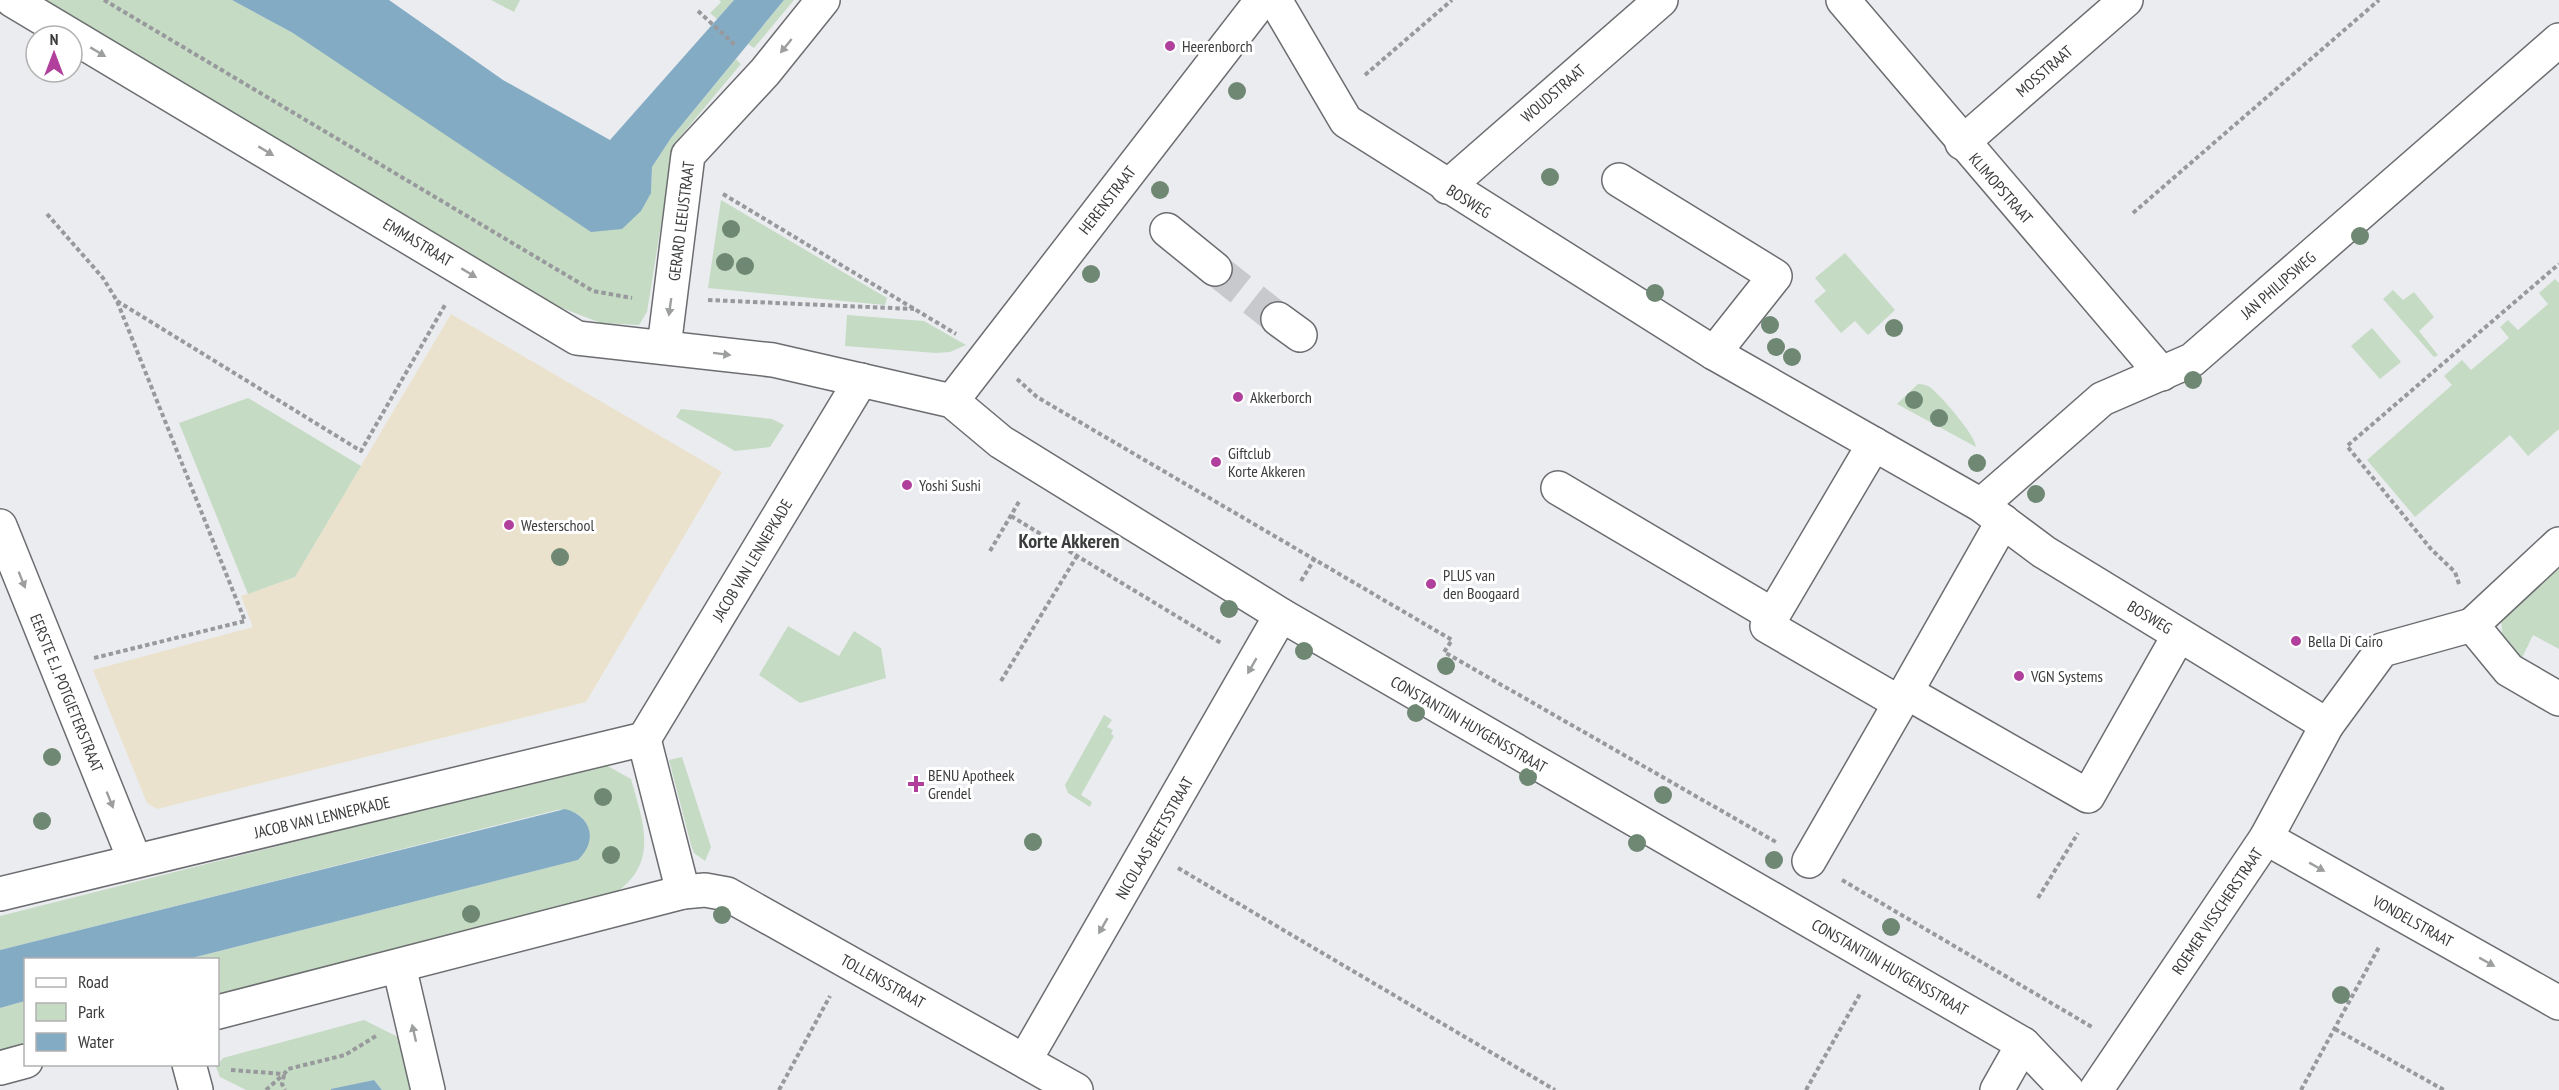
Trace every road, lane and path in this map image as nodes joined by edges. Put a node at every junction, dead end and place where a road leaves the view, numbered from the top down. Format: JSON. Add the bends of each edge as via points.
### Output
{"nodes":[{"id":1,"x":12,"y":0,"type":"edge"},
{"id":2,"x":104,"y":0,"type":"edge"},
{"id":3,"x":823,"y":0,"type":"edge"},
{"id":4,"x":1262,"y":0,"type":"edge"},
{"id":5,"x":1275,"y":0,"type":"edge"},
{"id":6,"x":1452,"y":0,"type":"edge"},
{"id":7,"x":1661,"y":0,"type":"edge"},
{"id":8,"x":1844,"y":0,"type":"edge"},
{"id":9,"x":2126,"y":0,"type":"edge"},
{"id":10,"x":2379,"y":0,"type":"edge"},
{"id":11,"x":698,"y":11,"type":"dead end"},
{"id":12,"x":2559,"y":40,"type":"edge"},
{"id":13,"x":739,"y":49,"type":"dead end"},
{"id":14,"x":1332,"y":98,"type":"junction"},
{"id":15,"x":1962,"y":143,"type":"junction"},
{"id":16,"x":1619,"y":180,"type":"dead end"},
{"id":17,"x":1447,"y":187,"type":"junction"},
{"id":18,"x":716,"y":190,"type":"dead end"},
{"id":19,"x":2133,"y":213,"type":"dead end"},
{"id":20,"x":47,"y":214,"type":"dead end"},
{"id":21,"x":1167,"y":230,"type":"dead end"},
{"id":22,"x":2559,"y":264,"type":"edge"},
{"id":23,"x":1215,"y":268,"type":"tunnel mouth"},
{"id":24,"x":465,"y":271,"type":"junction"},
{"id":25,"x":613,"y":295,"type":"dead end"},
{"id":26,"x":699,"y":299,"type":"dead end"},
{"id":27,"x":117,"y":300,"type":"junction"},
{"id":28,"x":914,"y":309,"type":"junction"},
{"id":29,"x":664,"y":347,"type":"junction"},
{"id":30,"x":1714,"y":353,"type":"junction"},
{"id":31,"x":988,"y":354,"type":"junction"},
{"id":32,"x":2162,"y":374,"type":"junction"},
{"id":33,"x":861,"y":380,"type":"junction"},
{"id":34,"x":952,"y":401,"type":"junction"},
{"id":35,"x":1874,"y":444,"type":"junction"},
{"id":36,"x":1040,"y":466,"type":"junction"},
{"id":37,"x":1558,"y":488,"type":"dead end"},
{"id":38,"x":1992,"y":513,"type":"junction"},
{"id":39,"x":1011,"y":516,"type":"junction"},
{"id":40,"x":0,"y":526,"type":"edge"},
{"id":41,"x":2559,"y":544,"type":"edge"},
{"id":42,"x":990,"y":551,"type":"dead end"},
{"id":43,"x":1077,"y":556,"type":"junction"},
{"id":44,"x":1281,"y":615,"type":"junction"},
{"id":45,"x":1773,"y":615,"type":"junction"},
{"id":46,"x":2472,"y":625,"type":"junction"},
{"id":47,"x":2179,"y":635,"type":"junction"},
{"id":48,"x":1254,"y":663,"type":"junction"},
{"id":49,"x":57,"y":667,"type":"junction"},
{"id":50,"x":1001,"y":681,"type":"dead end"},
{"id":51,"x":1903,"y":698,"type":"junction"},
{"id":52,"x":2559,"y":699,"type":"edge"},
{"id":53,"x":2327,"y":725,"type":"junction"},
{"id":54,"x":644,"y":740,"type":"junction"},
{"id":55,"x":2088,"y":796,"type":"junction"},
{"id":56,"x":2266,"y":838,"type":"junction"},
{"id":57,"x":1147,"y":850,"type":"junction"},
{"id":58,"x":135,"y":861,"type":"junction"},
{"id":59,"x":1809,"y":861,"type":"junction"},
{"id":60,"x":684,"y":892,"type":"junction"},
{"id":61,"x":0,"y":894,"type":"edge"},
{"id":62,"x":2038,"y":898,"type":"dead end"},
{"id":63,"x":2398,"y":912,"type":"junction"},
{"id":64,"x":1878,"y":960,"type":"junction"},
{"id":65,"x":848,"y":962,"type":"junction"},
{"id":66,"x":399,"y":966,"type":"junction"},
{"id":67,"x":2559,"y":1003,"type":"edge"},
{"id":68,"x":219,"y":1012,"type":"edge"},
{"id":69,"x":410,"y":1016,"type":"junction"},
{"id":70,"x":2095,"y":1029,"type":"dead end"},
{"id":71,"x":2335,"y":1029,"type":"junction"},
{"id":72,"x":2023,"y":1044,"type":"junction"},
{"id":73,"x":1025,"y":1060,"type":"junction"},
{"id":74,"x":24,"y":1062,"type":"edge"},
{"id":75,"x":0,"y":1068,"type":"edge"},
{"id":76,"x":192,"y":1074,"type":"edge"},
{"id":77,"x":284,"y":1074,"type":"junction"},
{"id":78,"x":266,"y":1090,"type":"edge"},
{"id":79,"x":285,"y":1090,"type":"edge"},
{"id":80,"x":428,"y":1090,"type":"edge"},
{"id":81,"x":778,"y":1090,"type":"edge"},
{"id":82,"x":1076,"y":1090,"type":"edge"},
{"id":83,"x":1555,"y":1090,"type":"edge"},
{"id":84,"x":1806,"y":1090,"type":"edge"},
{"id":85,"x":1996,"y":1090,"type":"edge"},
{"id":86,"x":2067,"y":1090,"type":"edge"},
{"id":87,"x":2097,"y":1090,"type":"edge"},
{"id":88,"x":2301,"y":1090,"type":"edge"},
{"id":89,"x":2444,"y":1090,"type":"edge"}],
"edges":[{"from":1,"to":24,"type":"street","name":"EMMASTRAAT","one_way":true},
{"from":2,"to":25,"type":"path","via":[[593,291]]},
{"from":3,"to":29,"type":"street","name":"GERARD LEEUSTRAAT","one_way":true,"via":[[765,72],[688,155]]},
{"from":4,"to":31,"type":"street","name":"HERENSTRAAT"},
{"from":5,"to":14,"type":"street","name":"BOSWEG"},
{"from":6,"to":14,"type":"path"},
{"from":7,"to":17,"type":"street","name":"WOUDSTRAAT"},
{"from":8,"to":15,"type":"street","name":"KLIMOPSTRAAT"},
{"from":9,"to":15,"type":"street","name":"MOSSTRAAT"},
{"from":10,"to":19,"type":"path"},
{"from":11,"to":13,"type":"path"},
{"from":12,"to":32,"type":"street","name":"JAN PHILIPSWEG","via":[[2192,360]]},
{"from":14,"to":17,"type":"street","name":"BOSWEG","via":[[1346,121]]},
{"from":15,"to":32,"type":"street","name":"KLIMOPSTRAAT"},
{"from":16,"to":30,"type":"street","via":[[1775,276]]},
{"from":17,"to":30,"type":"street","name":"BOSWEG"},
{"from":18,"to":28,"type":"path"},
{"from":20,"to":27,"type":"path","via":[[103,278]]},
{"from":21,"to":23,"type":"street"},
{"from":22,"to":46,"type":"path","via":[[2347,446],[2431,549],[2455,572]]},
{"from":24,"to":27,"type":"path","via":[[361,451]]},
{"from":24,"to":29,"type":"street","name":"EMMASTRAAT","one_way":true,"via":[[577,338]]},
{"from":26,"to":28,"type":"path"},
{"from":27,"to":49,"type":"path","via":[[245,621]]},
{"from":28,"to":31,"type":"path"},
{"from":29,"to":33,"type":"street","name":"EMMASTRAAT","one_way":true,"via":[[773,360]]},
{"from":30,"to":35,"type":"street","name":"BOSWEG"},
{"from":31,"to":34,"type":"street","name":"HERENSTRAAT"},
{"from":31,"to":59,"type":"path","via":[[1037,397],[1452,640],[1444,652]]},
{"from":32,"to":38,"type":"street","name":"JAN PHILIPSWEG","via":[[2102,399]]},
{"from":33,"to":34,"type":"street","name":"CONSTANTIJN HUYGENSSTRAAT"},
{"from":33,"to":54,"type":"street","name":"JACOB VAN LENNEPKADE"},
{"from":34,"to":36,"type":"street","name":"CONSTANTIJN HUYGENSSTRAAT","via":[[1001,442]]},
{"from":35,"to":38,"type":"street","name":"BOSWEG"},
{"from":35,"to":45,"type":"street"},
{"from":36,"to":39,"type":"path"},
{"from":36,"to":44,"type":"street","name":"CONSTANTIJN HUYGENSSTRAAT"},
{"from":37,"to":45,"type":"street"},
{"from":38,"to":47,"type":"street","name":"BOSWEG","via":[[2044,552]]},
{"from":38,"to":51,"type":"street","name":"JAN PHILIPSWEG"},
{"from":39,"to":42,"type":"path"},
{"from":39,"to":43,"type":"path"},
{"from":40,"to":49,"type":"street","name":"EERSTE E.J. POTGIETERSTRAAT","one_way":true},
{"from":41,"to":46,"type":"street"},
{"from":43,"to":48,"type":"path"},
{"from":43,"to":50,"type":"path"},
{"from":44,"to":48,"type":"street","name":"NICOLAAS BEETSSTRAAT"},
{"from":44,"to":64,"type":"street","name":"CONSTANTIJN HUYGENSSTRAAT"},
{"from":45,"to":51,"type":"street","via":[[1767,626]]},
{"from":46,"to":52,"type":"street","via":[[2509,670]]},
{"from":46,"to":53,"type":"street","via":[[2382,650]]},
{"from":47,"to":53,"type":"street","name":"BOSWEG"},
{"from":47,"to":55,"type":"street"},
{"from":48,"to":57,"type":"street","name":"NICOLAAS BEETSSTRAAT","one_way":true},
{"from":49,"to":58,"type":"street","name":"EERSTE E.J. POTGIETERSTRAAT","one_way":true},
{"from":51,"to":55,"type":"street"},
{"from":51,"to":59,"type":"street","name":"JAN PHILIPSWEG"},
{"from":53,"to":56,"type":"street","name":"ROEMER VISSCHERSTRAAT"},
{"from":54,"to":58,"type":"street","name":"JACOB VAN LENNEPKADE"},
{"from":54,"to":60,"type":"street"},
{"from":55,"to":62,"type":"path","via":[[2094,804]]},
{"from":56,"to":63,"type":"street","name":"VONDELSTRAAT","one_way":true},
{"from":56,"to":87,"type":"street","name":"ROEMER VISSCHERSTRAAT"},
{"from":57,"to":73,"type":"street","name":"NICOLAAS BEETSSTRAAT","one_way":true},
{"from":57,"to":83,"type":"path"},
{"from":58,"to":61,"type":"street","name":"JACOB VAN LENNEPKADE"},
{"from":59,"to":70,"type":"path"},
{"from":60,"to":65,"type":"street","name":"TOLLENSSTRAAT","via":[[727,894]]},
{"from":60,"to":66,"type":"street"},
{"from":63,"to":67,"type":"street","name":"VONDELSTRAAT","one_way":true},
{"from":63,"to":71,"type":"path"},
{"from":64,"to":72,"type":"street","name":"CONSTANTIJN HUYGENSSTRAAT"},
{"from":64,"to":84,"type":"path"},
{"from":65,"to":73,"type":"street","name":"TOLLENSSTRAAT"},
{"from":65,"to":81,"type":"path"},
{"from":66,"to":68,"type":"street"},
{"from":66,"to":69,"type":"street"},
{"from":69,"to":77,"type":"path","via":[[345,1054]]},
{"from":80,"to":69,"type":"street","one_way":true},
{"from":71,"to":88,"type":"path"},
{"from":71,"to":89,"type":"path"},
{"from":72,"to":85,"type":"street"},
{"from":72,"to":86,"type":"street","name":"CONSTANTIJN HUYGENSSTRAAT"},
{"from":73,"to":82,"type":"street","name":"TOLLENSSTRAAT"},
{"from":74,"to":75,"type":"street"},
{"from":76,"to":77,"type":"path"},
{"from":77,"to":78,"type":"path"},
{"from":77,"to":79,"type":"path"}]}
